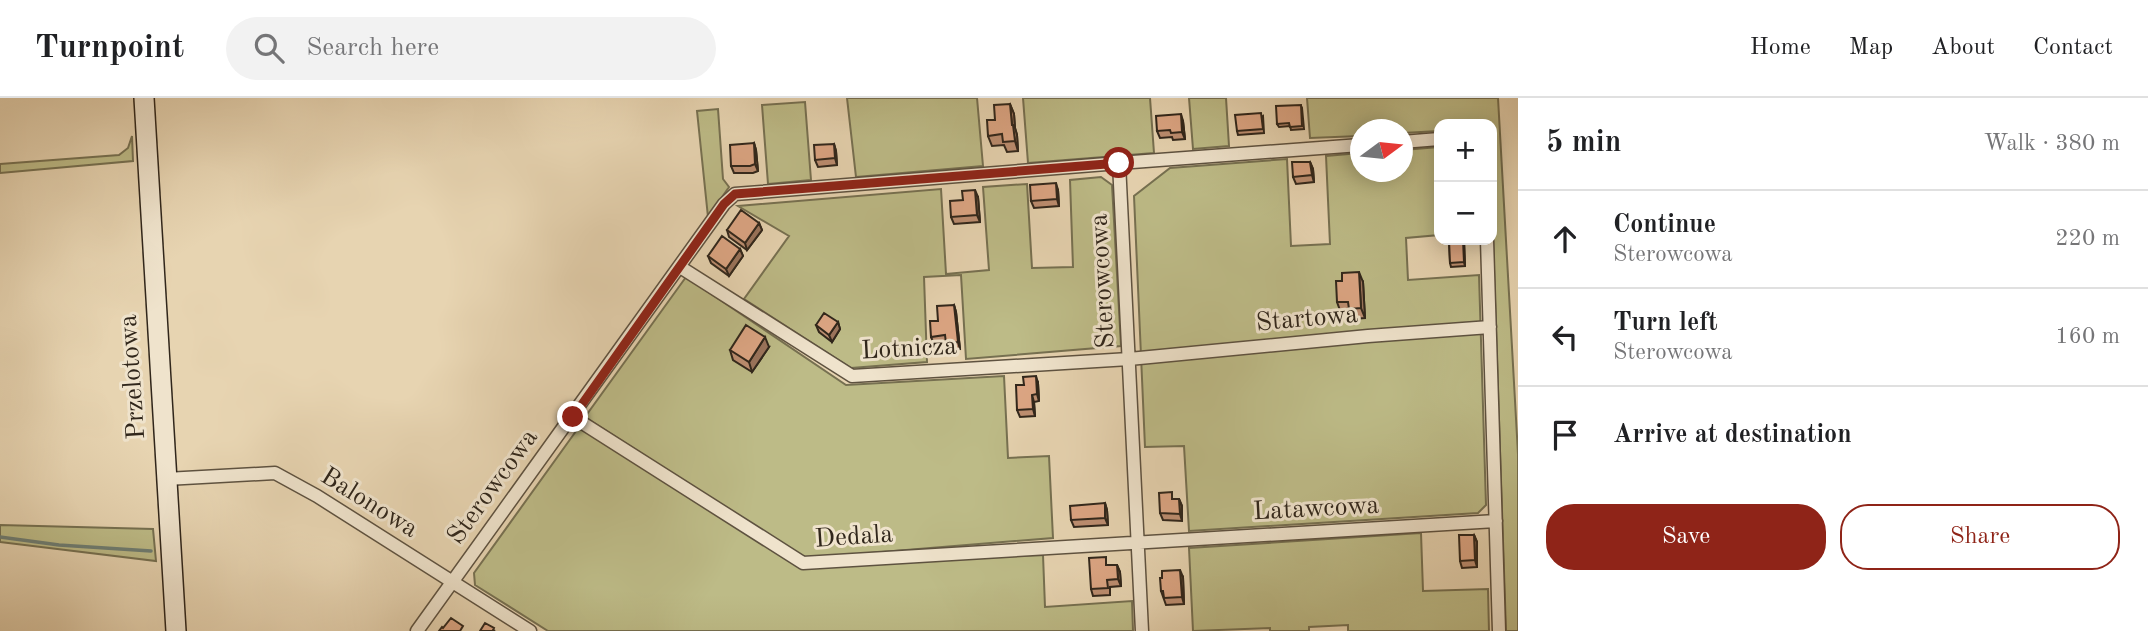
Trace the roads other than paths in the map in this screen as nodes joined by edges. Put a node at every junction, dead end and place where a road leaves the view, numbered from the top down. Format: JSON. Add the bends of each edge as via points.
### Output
{"nodes":[{"id":1,"x":144,"y":98,"type":"edge"},
{"id":2,"x":1434,"y":139,"type":"edge"},
{"id":3,"x":1413,"y":141,"type":"edge"},
{"id":4,"x":1350,"y":146,"type":"edge"},
{"id":5,"x":1119,"y":163,"type":"junction"},
{"id":6,"x":1487,"y":245,"type":"edge"},
{"id":7,"x":680,"y":267,"type":"junction"},
{"id":8,"x":1490,"y":327,"type":"junction"},
{"id":9,"x":1129,"y":359,"type":"junction"},
{"id":10,"x":573,"y":417,"type":"junction"},
{"id":11,"x":166,"y":479,"type":"junction"},
{"id":12,"x":1496,"y":521,"type":"junction"},
{"id":13,"x":1138,"y":542,"type":"junction"},
{"id":14,"x":452,"y":581,"type":"junction"},
{"id":15,"x":176,"y":631,"type":"edge"},
{"id":16,"x":417,"y":631,"type":"edge"},
{"id":17,"x":530,"y":631,"type":"edge"},
{"id":18,"x":1142,"y":631,"type":"edge"},
{"id":19,"x":1499,"y":631,"type":"edge"}],
"edges":[{"from":1,"to":11,"type":"street","name":"Przelotowa"},
{"from":2,"to":3,"type":"street"},
{"from":4,"to":5,"type":"street"},
{"from":5,"to":7,"type":"street","name":"Sterowcowa","via":[[735,194]]},
{"from":5,"to":9,"type":"street","name":"Sterowcowa"},
{"from":6,"to":8,"type":"street"},
{"from":7,"to":9,"type":"street","name":"Lotnicza","via":[[852,376]]},
{"from":7,"to":10,"type":"street","name":"Sterowcowa"},
{"from":8,"to":9,"type":"street","name":"Startowa"},
{"from":8,"to":12,"type":"street"},
{"from":9,"to":13,"type":"street","name":"Sterowcowa"},
{"from":10,"to":13,"type":"street","name":"Dedala","via":[[803,562]]},
{"from":10,"to":14,"type":"street","name":"Sterowcowa"},
{"from":11,"to":14,"type":"street","name":"Balonowa","via":[[275,473]]},
{"from":11,"to":15,"type":"street","name":"Przelotowa"},
{"from":12,"to":13,"type":"street","name":"Latawcowa"},
{"from":12,"to":19,"type":"street"},
{"from":13,"to":18,"type":"street","name":"Sterowcowa"},
{"from":14,"to":16,"type":"street","name":"Sterowcowa"},
{"from":14,"to":17,"type":"street","name":"Balonowa"}]}
